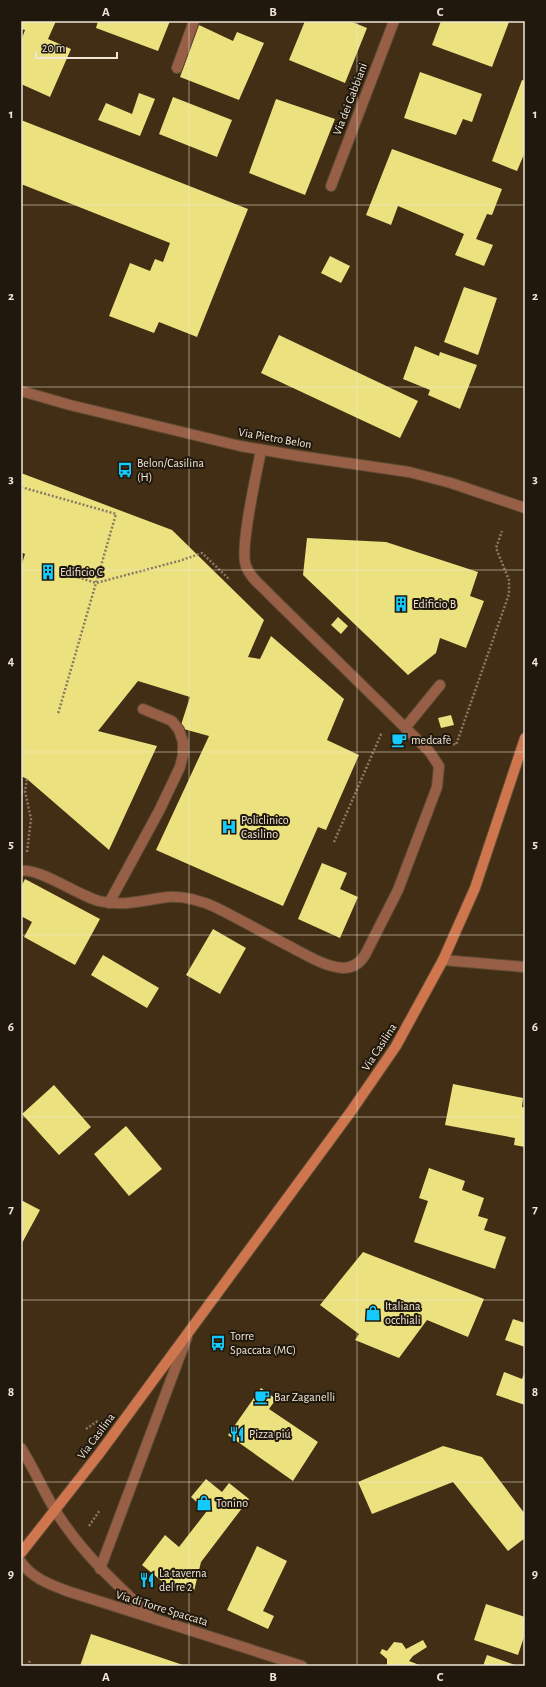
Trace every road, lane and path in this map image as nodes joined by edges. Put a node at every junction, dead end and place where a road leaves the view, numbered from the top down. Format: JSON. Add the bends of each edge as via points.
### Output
{"nodes":[{"id":1,"x":194,"y":21,"type":"edge"},
{"id":2,"x":394,"y":21,"type":"edge"},
{"id":3,"x":177,"y":68,"type":"dead end"},
{"id":4,"x":331,"y":186,"type":"dead end"},
{"id":5,"x":21,"y":391,"type":"edge"},
{"id":6,"x":261,"y":450,"type":"junction"},
{"id":7,"x":21,"y":487,"type":"edge"},
{"id":8,"x":525,"y":508,"type":"edge"},
{"id":9,"x":502,"y":531,"type":"dead end"},
{"id":10,"x":202,"y":553,"type":"dead end"},
{"id":11,"x":74,"y":576,"type":"dead end"},
{"id":12,"x":96,"y":583,"type":"junction"},
{"id":13,"x":440,"y":685,"type":"dead end"},
{"id":14,"x":143,"y":709,"type":"dead end"},
{"id":15,"x":58,"y":714,"type":"dead end"},
{"id":16,"x":384,"y":728,"type":"dead end"},
{"id":17,"x":405,"y":728,"type":"junction"},
{"id":18,"x":525,"y":738,"type":"edge"},
{"id":19,"x":441,"y":739,"type":"dead end"},
{"id":20,"x":27,"y":779,"type":"dead end"},
{"id":21,"x":25,"y":791,"type":"junction"},
{"id":22,"x":21,"y":792,"type":"edge"},
{"id":23,"x":334,"y":842,"type":"dead end"},
{"id":24,"x":23,"y":870,"type":"edge"},
{"id":25,"x":109,"y":903,"type":"junction"},
{"id":26,"x":443,"y":960,"type":"junction"},
{"id":27,"x":525,"y":967,"type":"edge"},
{"id":28,"x":188,"y":1333,"type":"junction"},
{"id":29,"x":101,"y":1418,"type":"dead end"},
{"id":30,"x":86,"y":1429,"type":"dead end"},
{"id":31,"x":21,"y":1448,"type":"edge"},
{"id":32,"x":54,"y":1509,"type":"junction"},
{"id":33,"x":21,"y":1553,"type":"edge"},
{"id":34,"x":21,"y":1562,"type":"edge"},
{"id":35,"x":100,"y":1569,"type":"junction"},
{"id":36,"x":153,"y":1618,"type":"junction"},
{"id":37,"x":30,"y":1661,"type":"dead end"},
{"id":38,"x":27,"y":1666,"type":"edge"},
{"id":39,"x":302,"y":1666,"type":"edge"}],
"edges":[{"from":1,"to":3,"type":"street"},
{"from":2,"to":4,"type":"street","name":"Via dei Gabbiani"},
{"from":5,"to":6,"type":"street","name":"Via Pietro Belon"},
{"from":6,"to":8,"type":"street","name":"Via Pietro Belon","via":[[409,472]]},
{"from":6,"to":17,"type":"street","via":[[246,540],[244,561],[247,569],[270,595]]},
{"from":7,"to":12,"type":"path","via":[[116,514]]},
{"from":9,"to":19,"type":"path","via":[[496,548],[510,580],[509,594],[456,745]]},
{"from":10,"to":12,"type":"path"},
{"from":11,"to":12,"type":"path"},
{"from":12,"to":15,"type":"path"},
{"from":13,"to":17,"type":"street"},
{"from":14,"to":25,"type":"street","via":[[172,721],[179,730],[183,742],[183,754],[180,767],[159,811]]},
{"from":16,"to":23,"type":"path"},
{"from":17,"to":25,"type":"street","via":[[436,759],[440,771],[438,782],[398,890],[366,955],[358,963],[344,968],[324,963],[202,902],[169,897],[150,901]]},
{"from":18,"to":26,"type":"main road","name":"Via Casilina","via":[[477,881]]},
{"from":20,"to":21,"type":"path"},
{"from":21,"to":22,"type":"path"},
{"from":21,"to":24,"type":"path","via":[[31,819]]},
{"from":24,"to":25,"type":"street","via":[[37,872],[90,898]]},
{"from":26,"to":27,"type":"street"},
{"from":26,"to":28,"type":"main road","name":"Via Casilina","via":[[408,1026],[383,1066]]},
{"from":28,"to":32,"type":"main road","name":"Via Casilina","via":[[99,1454]]},
{"from":28,"to":35,"type":"street","name":"Via Casilina"},
{"from":29,"to":30,"type":"path"},
{"from":31,"to":32,"type":"street"},
{"from":32,"to":33,"type":"main road","name":"Via Casilina"},
{"from":32,"to":35,"type":"street"},
{"from":34,"to":36,"type":"street","name":"Via di Torre Spaccata","via":[[45,1582]]},
{"from":35,"to":36,"type":"street"},
{"from":36,"to":39,"type":"street","name":"Via di Torre Spaccata"},
{"from":37,"to":38,"type":"path"}]}
